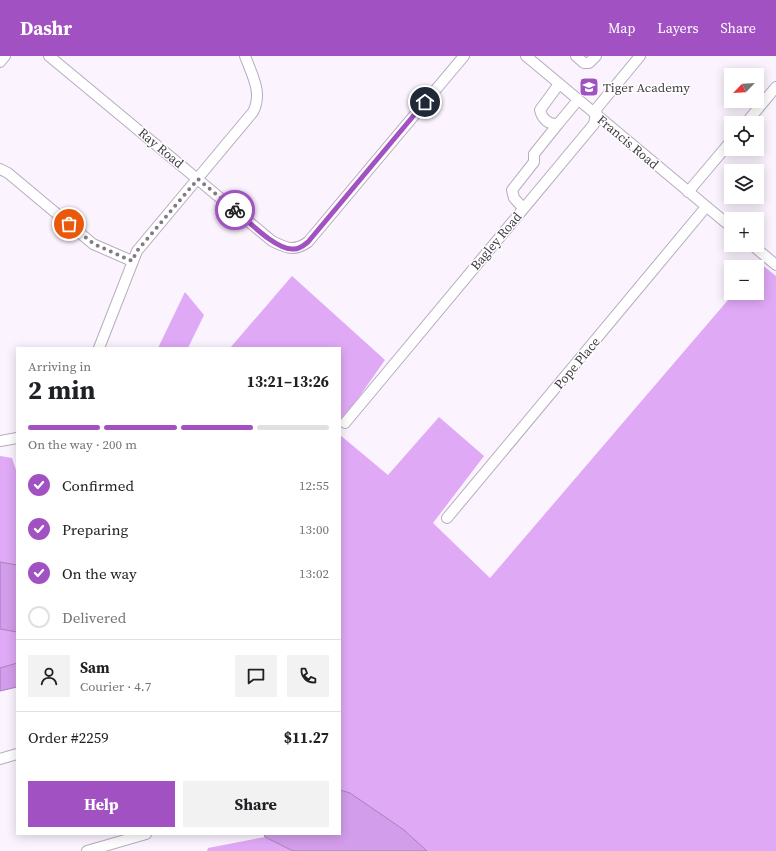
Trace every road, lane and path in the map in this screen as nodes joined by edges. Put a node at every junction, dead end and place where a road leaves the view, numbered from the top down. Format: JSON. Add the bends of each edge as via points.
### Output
{"nodes":[{"id":1,"x":5,"y":56,"type":"edge"},
{"id":2,"x":49,"y":56,"type":"edge"},
{"id":3,"x":245,"y":56,"type":"edge"},
{"id":4,"x":464,"y":56,"type":"edge"},
{"id":5,"x":576,"y":56,"type":"edge"},
{"id":6,"x":596,"y":56,"type":"edge"},
{"id":7,"x":640,"y":56,"type":"edge"},
{"id":8,"x":528,"y":57,"type":"edge"},
{"id":9,"x":0,"y":62,"type":"edge"},
{"id":10,"x":559,"y":84,"type":"junction"},
{"id":11,"x":776,"y":87,"type":"edge"},
{"id":12,"x":578,"y":100,"type":"junction"},
{"id":13,"x":596,"y":115,"type":"junction"},
{"id":14,"x":752,"y":116,"type":"edge"},
{"id":15,"x":558,"y":124,"type":"junction"},
{"id":16,"x":724,"y":149,"type":"edge"},
{"id":17,"x":0,"y":169,"type":"edge"},
{"id":18,"x":198,"y":179,"type":"junction"},
{"id":19,"x":688,"y":192,"type":"junction"},
{"id":20,"x":706,"y":207,"type":"junction"},
{"id":21,"x":523,"y":208,"type":"junction"},
{"id":22,"x":724,"y":221,"type":"edge"},
{"id":23,"x":760,"y":252,"type":"edge"},
{"id":24,"x":132,"y":261,"type":"junction"},
{"id":25,"x":776,"y":265,"type":"edge"},
{"id":26,"x":99,"y":347,"type":"edge"},
{"id":27,"x":345,"y":423,"type":"dead end"},
{"id":28,"x":16,"y":438,"type":"edge"},
{"id":29,"x":0,"y":441,"type":"edge"},
{"id":30,"x":447,"y":518,"type":"dead end"},
{"id":31,"x":16,"y":754,"type":"edge"},
{"id":32,"x":0,"y":759,"type":"edge"},
{"id":33,"x":143,"y":835,"type":"edge"},
{"id":34,"x":87,"y":851,"type":"edge"}],
"edges":[{"from":1,"to":9,"type":"street"},
{"from":2,"to":18,"type":"street","name":"Ray Road"},
{"from":3,"to":18,"type":"street","via":[[257,89],[257,106]]},
{"from":4,"to":18,"type":"street","name":"Ray Road","via":[[308,242],[294,249],[272,241]]},
{"from":5,"to":6,"type":"street","via":[[584,63],[589,63]]},
{"from":7,"to":13,"type":"street","name":"Bagley Road","via":[[597,108]]},
{"from":8,"to":10,"type":"street","name":"Francis Road"},
{"from":10,"to":12,"type":"street","name":"Francis Road"},
{"from":10,"to":15,"type":"street","via":[[540,110],[548,122]]},
{"from":11,"to":14,"type":"street"},
{"from":12,"to":13,"type":"street","name":"Francis Road"},
{"from":12,"to":15,"type":"street"},
{"from":13,"to":19,"type":"street","name":"Francis Road"},
{"from":13,"to":21,"type":"street","name":"Bagley Road","via":[[594,124]]},
{"from":15,"to":21,"type":"street","via":[[534,154],[534,162],[512,190],[514,198]]},
{"from":16,"to":19,"type":"street"},
{"from":17,"to":24,"type":"street","via":[[94,244]]},
{"from":18,"to":24,"type":"street","via":[[137,251]]},
{"from":19,"to":20,"type":"street","name":"Francis Road"},
{"from":20,"to":22,"type":"street","name":"Francis Road"},
{"from":20,"to":30,"type":"street","name":"Pope Place"},
{"from":21,"to":27,"type":"street","name":"Bagley Road"},
{"from":23,"to":25,"type":"street"},
{"from":24,"to":26,"type":"street"},
{"from":28,"to":29,"type":"street"},
{"from":31,"to":32,"type":"street"},
{"from":33,"to":34,"type":"street"}]}
